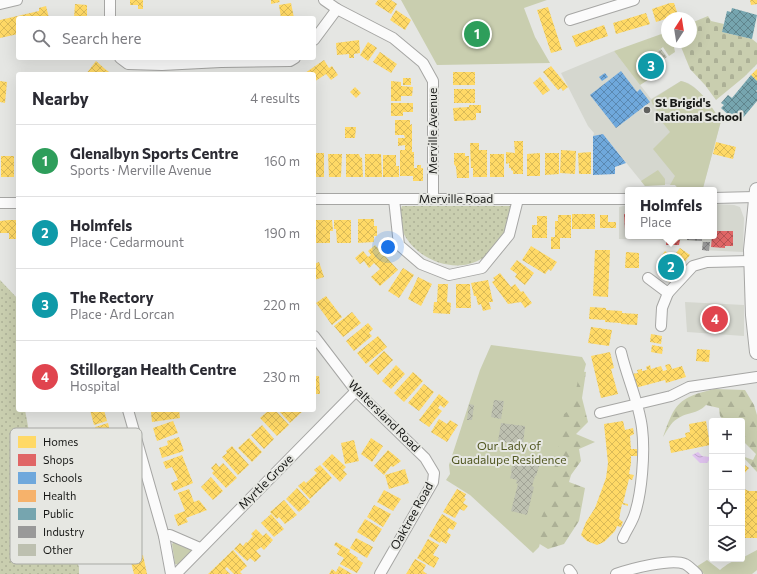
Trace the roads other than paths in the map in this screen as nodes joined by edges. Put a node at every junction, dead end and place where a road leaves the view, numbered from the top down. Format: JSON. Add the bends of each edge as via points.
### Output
{"nodes":[{"id":1,"x":17,"y":0,"type":"edge"},
{"id":2,"x":110,"y":0,"type":"edge"},
{"id":3,"x":324,"y":0,"type":"edge"},
{"id":4,"x":634,"y":0,"type":"edge"},
{"id":5,"x":612,"y":3,"type":"edge"},
{"id":6,"x":0,"y":4,"type":"edge"},
{"id":7,"x":338,"y":9,"type":"junction"},
{"id":8,"x":110,"y":16,"type":"edge"},
{"id":9,"x":570,"y":20,"type":"dead end"},
{"id":10,"x":316,"y":37,"type":"edge"},
{"id":11,"x":123,"y":60,"type":"edge"},
{"id":12,"x":292,"y":60,"type":"edge"},
{"id":13,"x":756,"y":193,"type":"edge"},
{"id":14,"x":433,"y":198,"type":"junction"},
{"id":15,"x":717,"y":198,"type":"edge"},
{"id":16,"x":394,"y":199,"type":"junction"},
{"id":17,"x":518,"y":199,"type":"junction"},
{"id":18,"x":625,"y":199,"type":"edge"},
{"id":19,"x":316,"y":200,"type":"edge"},
{"id":20,"x":0,"y":203,"type":"edge"},
{"id":21,"x":16,"y":203,"type":"edge"},
{"id":22,"x":751,"y":260,"type":"junction"},
{"id":23,"x":648,"y":278,"type":"dead end"},
{"id":24,"x":668,"y":293,"type":"junction"},
{"id":25,"x":661,"y":326,"type":"dead end"},
{"id":26,"x":316,"y":339,"type":"edge"},
{"id":27,"x":621,"y":352,"type":"dead end"},
{"id":28,"x":757,"y":352,"type":"edge"},
{"id":29,"x":757,"y":377,"type":"edge"},
{"id":30,"x":356,"y":391,"type":"junction"},
{"id":31,"x":637,"y":404,"type":"junction"},
{"id":32,"x":129,"y":412,"type":"edge"},
{"id":33,"x":600,"y":413,"type":"dead end"},
{"id":34,"x":133,"y":428,"type":"edge"},
{"id":35,"x":425,"y":458,"type":"joint"},
{"id":36,"x":142,"y":459,"type":"edge"},
{"id":37,"x":164,"y":536,"type":"junction"},
{"id":38,"x":623,"y":538,"type":"dead end"},
{"id":39,"x":200,"y":548,"type":"junction"},
{"id":40,"x":171,"y":574,"type":"edge"},
{"id":41,"x":176,"y":574,"type":"edge"},
{"id":42,"x":380,"y":574,"type":"edge"},
{"id":43,"x":616,"y":574,"type":"edge"},
{"id":44,"x":697,"y":574,"type":"edge"}],
"edges":[{"from":1,"to":6,"type":"street"},
{"from":2,"to":8,"type":"street"},
{"from":3,"to":7,"type":"street","name":"Merville Avenue"},
{"from":4,"to":5,"type":"street"},
{"from":5,"to":9,"type":"street"},
{"from":7,"to":10,"type":"street"},
{"from":7,"to":14,"type":"street","name":"Merville Avenue","via":[[393,38],[423,64],[433,81]]},
{"from":11,"to":12,"type":"street","via":[[128,64],[162,65]]},
{"from":13,"to":15,"type":"street"},
{"from":13,"to":22,"type":"street"},
{"from":14,"to":16,"type":"street","name":"Merville Road"},
{"from":14,"to":17,"type":"street","name":"Merville Road"},
{"from":16,"to":17,"type":"street","via":[[399,245],[421,264],[449,275],[482,268],[509,235]]},
{"from":16,"to":19,"type":"street","name":"Merville Road"},
{"from":17,"to":18,"type":"street","name":"Merville Road"},
{"from":20,"to":21,"type":"street"},
{"from":22,"to":24,"type":"street","via":[[707,262],[693,266]]},
{"from":22,"to":28,"type":"street"},
{"from":23,"to":24,"type":"street"},
{"from":24,"to":25,"type":"street","via":[[662,308]]},
{"from":26,"to":30,"type":"street","name":"Waltersland Road"},
{"from":27,"to":31,"type":"street"},
{"from":29,"to":31,"type":"street","via":[[689,387],[671,396]]},
{"from":30,"to":35,"type":"street","name":"Waltersland Road"},
{"from":30,"to":39,"type":"street","name":"Myrtle Grove"},
{"from":31,"to":33,"type":"street"},
{"from":31,"to":38,"type":"street","via":[[642,429],[643,457],[640,491],[634,517]]},
{"from":32,"to":34,"type":"street"},
{"from":35,"to":42,"type":"street","name":"Oaktree Road","via":[[434,473],[433,482]]},
{"from":36,"to":37,"type":"street"},
{"from":37,"to":39,"type":"street","via":[[170,535]]},
{"from":37,"to":40,"type":"street"},
{"from":39,"to":41,"type":"street","name":"Myrtle Grove"},
{"from":43,"to":44,"type":"street","via":[[671,562],[684,564]]}]}
